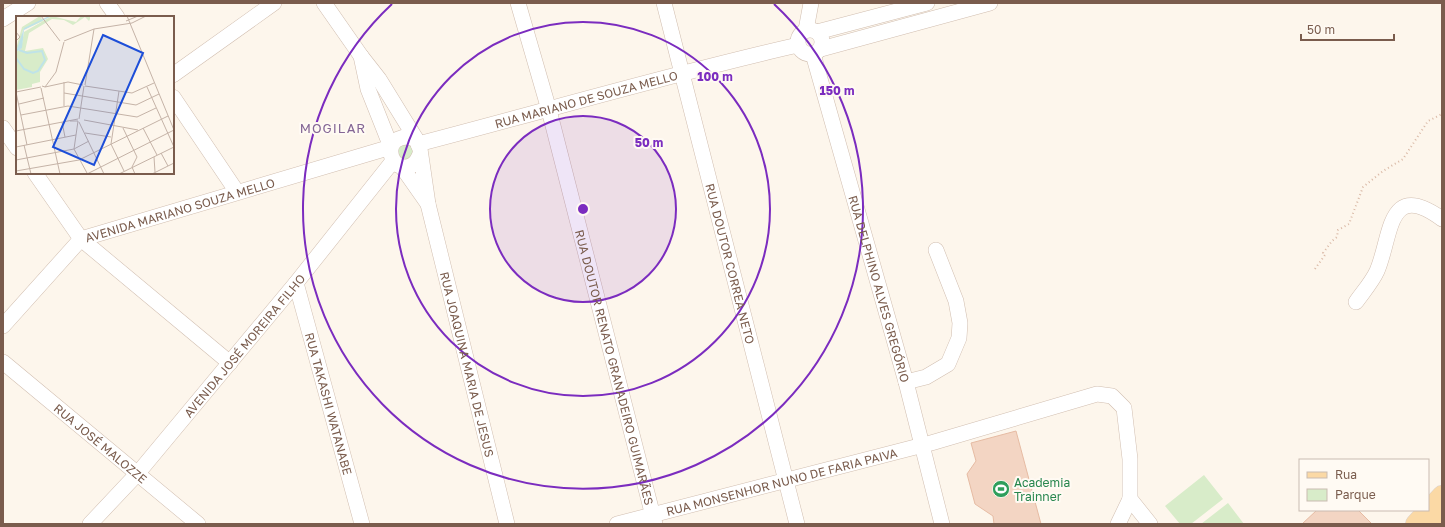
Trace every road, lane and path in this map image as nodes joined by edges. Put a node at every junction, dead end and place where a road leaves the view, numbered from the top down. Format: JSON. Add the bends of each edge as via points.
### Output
{"nodes":[{"id":1,"x":28,"y":3,"type":"edge"},
{"id":2,"x":107,"y":3,"type":"edge"},
{"id":3,"x":274,"y":3,"type":"edge"},
{"id":4,"x":324,"y":3,"type":"edge"},
{"id":5,"x":518,"y":3,"type":"edge"},
{"id":6,"x":664,"y":3,"type":"edge"},
{"id":7,"x":811,"y":3,"type":"edge"},
{"id":8,"x":927,"y":3,"type":"edge"},
{"id":9,"x":990,"y":3,"type":"edge"},
{"id":10,"x":116,"y":16,"type":"edge"},
{"id":11,"x":3,"y":19,"type":"edge"},
{"id":12,"x":811,"y":31,"type":"junction"},
{"id":13,"x":798,"y":45,"type":"junction"},
{"id":14,"x":817,"y":52,"type":"junction"},
{"id":15,"x":361,"y":56,"type":"junction"},
{"id":16,"x":682,"y":73,"type":"junction"},
{"id":17,"x":174,"y":74,"type":"edge"},
{"id":18,"x":174,"y":98,"type":"edge"},
{"id":19,"x":549,"y":110,"type":"junction"},
{"id":20,"x":1442,"y":114,"type":"edge"},
{"id":21,"x":3,"y":128,"type":"edge"},
{"id":22,"x":418,"y":146,"type":"junction"},
{"id":23,"x":16,"y":147,"type":"edge"},
{"id":24,"x":395,"y":158,"type":"junction"},
{"id":25,"x":36,"y":174,"type":"edge"},
{"id":26,"x":237,"y":192,"type":"junction"},
{"id":27,"x":428,"y":204,"type":"junction"},
{"id":28,"x":1442,"y":219,"type":"edge"},
{"id":29,"x":81,"y":239,"type":"junction"},
{"id":30,"x":936,"y":250,"type":"dead end"},
{"id":31,"x":1314,"y":269,"type":"dead end"},
{"id":32,"x":296,"y":283,"type":"junction"},
{"id":33,"x":1356,"y":302,"type":"dead end"},
{"id":34,"x":3,"y":326,"type":"edge"},
{"id":35,"x":3,"y":362,"type":"edge"},
{"id":36,"x":230,"y":363,"type":"junction"},
{"id":37,"x":906,"y":382,"type":"junction"},
{"id":38,"x":923,"y":445,"type":"junction"},
{"id":39,"x":138,"y":474,"type":"junction"},
{"id":40,"x":785,"y":481,"type":"junction"},
{"id":41,"x":1442,"y":495,"type":"edge"},
{"id":42,"x":1130,"y":498,"type":"junction"},
{"id":43,"x":1429,"y":509,"type":"edge"},
{"id":44,"x":1427,"y":511,"type":"edge"},
{"id":45,"x":1442,"y":519,"type":"edge"},
{"id":46,"x":654,"y":520,"type":"edge"},
{"id":47,"x":90,"y":524,"type":"edge"},
{"id":48,"x":198,"y":524,"type":"edge"},
{"id":49,"x":362,"y":524,"type":"edge"},
{"id":50,"x":507,"y":524,"type":"edge"},
{"id":51,"x":617,"y":524,"type":"edge"},
{"id":52,"x":797,"y":524,"type":"edge"},
{"id":53,"x":942,"y":524,"type":"edge"},
{"id":54,"x":1118,"y":524,"type":"edge"},
{"id":55,"x":1150,"y":524,"type":"edge"},
{"id":56,"x":1415,"y":524,"type":"edge"},
{"id":57,"x":1437,"y":524,"type":"edge"}],
"edges":[{"from":1,"to":11,"type":"street"},
{"from":2,"to":10,"type":"street"},
{"from":3,"to":17,"type":"street"},
{"from":4,"to":15,"type":"street"},
{"from":5,"to":19,"type":"street","name":"RUA DOUTOR RENATO GRANADEIRO GUIMARÃES"},
{"from":6,"to":16,"type":"street","name":"RUA DOUTOR CORREA NETO"},
{"from":7,"to":12,"type":"street"},
{"from":8,"to":12,"type":"street"},
{"from":9,"to":14,"type":"street"},
{"from":12,"to":13,"type":"street","via":[[799,36]]},
{"from":12,"to":14,"type":"street","via":[[822,40]]},
{"from":13,"to":14,"type":"street","via":[[800,50],[808,55]]},
{"from":13,"to":16,"type":"street","name":"RUA MARIANO DE SOUZA MELLO"},
{"from":14,"to":37,"type":"street","name":"RUA DELPHINO ALVES GREGÓRIO"},
{"from":15,"to":22,"type":"street","via":[[380,79]]},
{"from":15,"to":24,"type":"street","via":[[368,88]]},
{"from":16,"to":19,"type":"street","name":"RUA MARIANO DE SOUZA MELLO"},
{"from":16,"to":40,"type":"street","name":"RUA DOUTOR CORREA NETO"},
{"from":18,"to":26,"type":"street"},
{"from":19,"to":22,"type":"street","name":"RUA MARIANO DE SOUZA MELLO"},
{"from":19,"to":46,"type":"street","name":"RUA DOUTOR RENATO GRANADEIRO GUIMARÃES"},
{"from":20,"to":31,"type":"path","via":[[1428,121],[1404,159],[1363,187],[1349,224],[1338,230],[1337,237],[1323,253],[1325,255]]},
{"from":21,"to":23,"type":"street"},
{"from":22,"to":24,"type":"street","via":[[418,159],[411,166]]},
{"from":22,"to":24,"type":"street","via":[[401,137],[393,143]]},
{"from":22,"to":27,"type":"street","name":"RUA JOAQUINA MARIA DE JESUS"},
{"from":24,"to":26,"type":"street","name":"AVENIDA MARIANO SOUZA MELLO"},
{"from":24,"to":27,"type":"street"},
{"from":24,"to":32,"type":"street","name":"AVENIDA JOSÉ MOREIRA FILHO"},
{"from":25,"to":29,"type":"street"},
{"from":26,"to":29,"type":"street","name":"AVENIDA MARIANO SOUZA MELLO"},
{"from":27,"to":50,"type":"street","name":"RUA JOAQUINA MARIA DE JESUS"},
{"from":28,"to":33,"type":"street","via":[[1429,210],[1413,205],[1401,207],[1394,216],[1376,272]]},
{"from":29,"to":34,"type":"street","name":"AVENIDA MARIANO SOUZA MELLO"},
{"from":29,"to":36,"type":"street"},
{"from":30,"to":37,"type":"street","via":[[956,301],[960,323],[959,338],[948,364],[926,377]]},
{"from":32,"to":36,"type":"street","name":"AVENIDA JOSÉ MOREIRA FILHO"},
{"from":32,"to":49,"type":"street","name":"RUA TAKASHI WATANABE"},
{"from":35,"to":39,"type":"street","name":"RUA JOSÉ MALOZZE"},
{"from":36,"to":39,"type":"street","name":"AVENIDA JOSÉ MOREIRA FILHO"},
{"from":37,"to":38,"type":"street","name":"RUA DELPHINO ALVES GREGÓRIO"},
{"from":38,"to":40,"type":"street","name":"RUA MONSENHOR NUNO DE FARIA PAIVA"},
{"from":38,"to":42,"type":"street","name":"RUA MONSENHOR NUNO DE FARIA PAIVA","via":[[1097,394],[1112,396],[1124,408],[1130,459]]},
{"from":38,"to":53,"type":"street","name":"RUA DELPHINO ALVES GREGÓRIO"},
{"from":39,"to":47,"type":"street","name":"AVENIDA JOSÉ MOREIRA FILHO"},
{"from":39,"to":48,"type":"street","name":"RUA JOSÉ MALOZZE"},
{"from":40,"to":46,"type":"street","name":"RUA MONSENHOR NUNO DE FARIA PAIVA"},
{"from":40,"to":52,"type":"street","name":"RUA DOUTOR CORREA NETO"},
{"from":41,"to":43,"type":"main road"},
{"from":42,"to":54,"type":"street"},
{"from":42,"to":55,"type":"street"},
{"from":44,"to":56,"type":"main road"},
{"from":45,"to":57,"type":"main road"},
{"from":46,"to":51,"type":"street","name":"RUA MONSENHOR NUNO DE FARIA PAIVA"}]}
